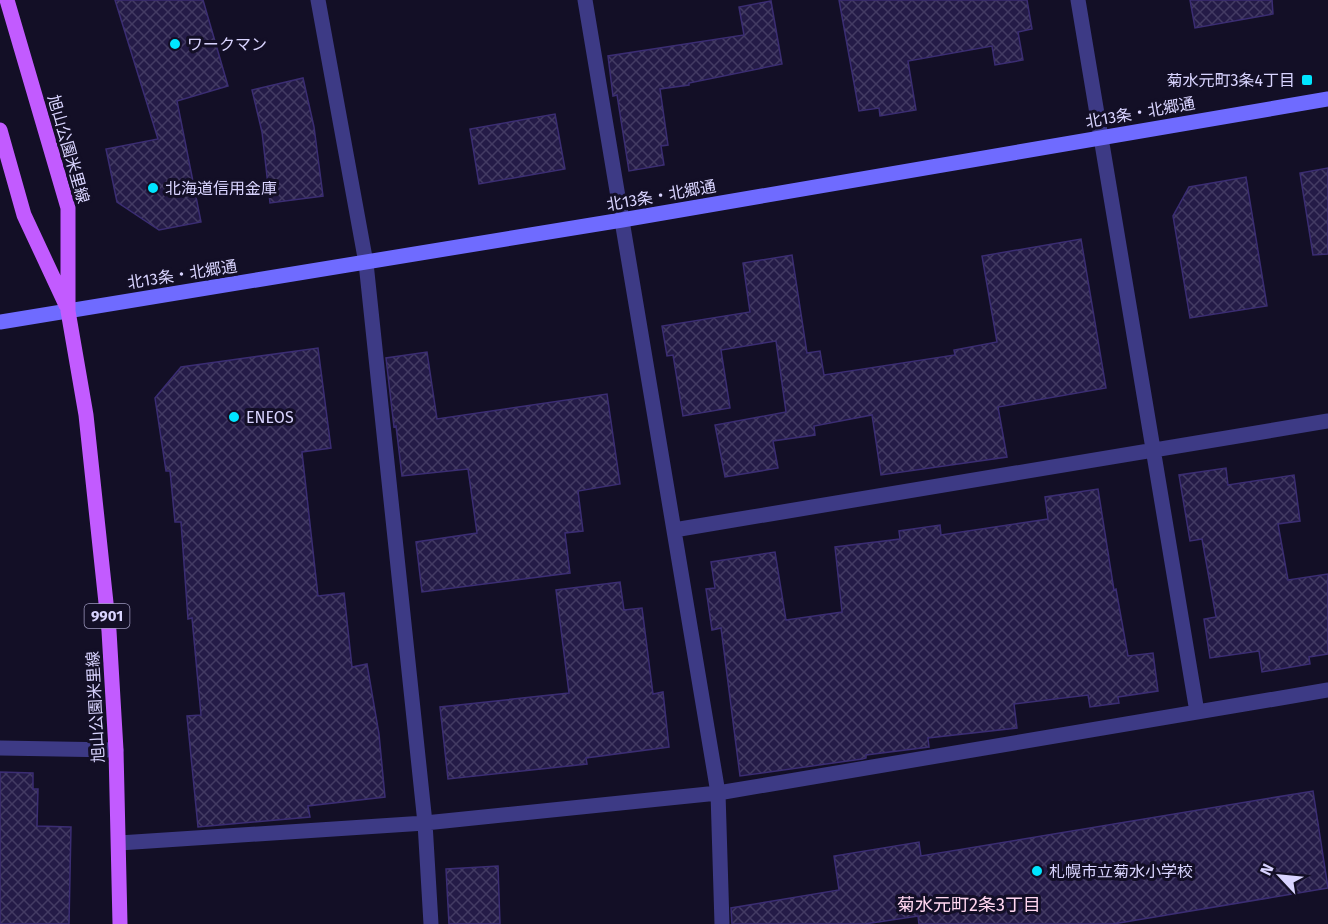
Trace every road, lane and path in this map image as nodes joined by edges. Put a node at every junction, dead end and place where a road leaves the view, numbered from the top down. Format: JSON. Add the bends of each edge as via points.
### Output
{"nodes":[{"id":1,"x":7,"y":0,"type":"edge"},
{"id":2,"x":318,"y":0,"type":"edge"},
{"id":3,"x":585,"y":0,"type":"edge"},
{"id":4,"x":1078,"y":0,"type":"edge"},
{"id":5,"x":1328,"y":99,"type":"edge"},
{"id":6,"x":0,"y":130,"type":"edge"},
{"id":7,"x":1101,"y":137,"type":"junction"},
{"id":8,"x":622,"y":220,"type":"junction"},
{"id":9,"x":366,"y":263,"type":"junction"},
{"id":10,"x":68,"y":311,"type":"junction"},
{"id":11,"x":0,"y":322,"type":"edge"},
{"id":12,"x":1328,"y":421,"type":"edge"},
{"id":13,"x":1154,"y":451,"type":"junction"},
{"id":14,"x":674,"y":530,"type":"junction"},
{"id":15,"x":1328,"y":690,"type":"edge"},
{"id":16,"x":1197,"y":712,"type":"junction"},
{"id":17,"x":0,"y":748,"type":"edge"},
{"id":18,"x":116,"y":750,"type":"junction"},
{"id":19,"x":718,"y":793,"type":"junction"},
{"id":20,"x":425,"y":823,"type":"junction"},
{"id":21,"x":119,"y":843,"type":"junction"},
{"id":22,"x":120,"y":924,"type":"edge"},
{"id":23,"x":431,"y":924,"type":"edge"},
{"id":24,"x":722,"y":924,"type":"edge"}],
"edges":[{"from":1,"to":10,"type":"main road","name":"旭山公園米里線","number":"9901","via":[[68,208]]},
{"from":2,"to":9,"type":"street"},
{"from":3,"to":8,"type":"street"},
{"from":4,"to":7,"type":"street"},
{"from":5,"to":7,"type":"street","name":"北13条・北郷通"},
{"from":6,"to":10,"type":"main road","name":"旭山公園米里線","number":"9901","via":[[24,215]]},
{"from":7,"to":8,"type":"street","name":"北13条・北郷通"},
{"from":7,"to":13,"type":"street"},
{"from":8,"to":9,"type":"street","name":"北13条・北郷通"},
{"from":8,"to":14,"type":"street"},
{"from":9,"to":10,"type":"street","name":"北13条・北郷通"},
{"from":9,"to":20,"type":"street"},
{"from":10,"to":11,"type":"street","name":"北13条・北郷通"},
{"from":10,"to":18,"type":"main road","name":"旭山公園米里線","number":"9901","via":[[86,415],[109,631]]},
{"from":12,"to":13,"type":"street"},
{"from":13,"to":14,"type":"street"},
{"from":13,"to":16,"type":"street"},
{"from":14,"to":19,"type":"street"},
{"from":15,"to":16,"type":"street"},
{"from":16,"to":19,"type":"street"},
{"from":17,"to":18,"type":"street"},
{"from":18,"to":21,"type":"main road","name":"旭山公園米里線","number":"9901"},
{"from":19,"to":20,"type":"street"},
{"from":19,"to":24,"type":"street"},
{"from":20,"to":21,"type":"street"},
{"from":20,"to":23,"type":"street"},
{"from":21,"to":22,"type":"main road","name":"旭山公園米里線","number":"9901"}]}
